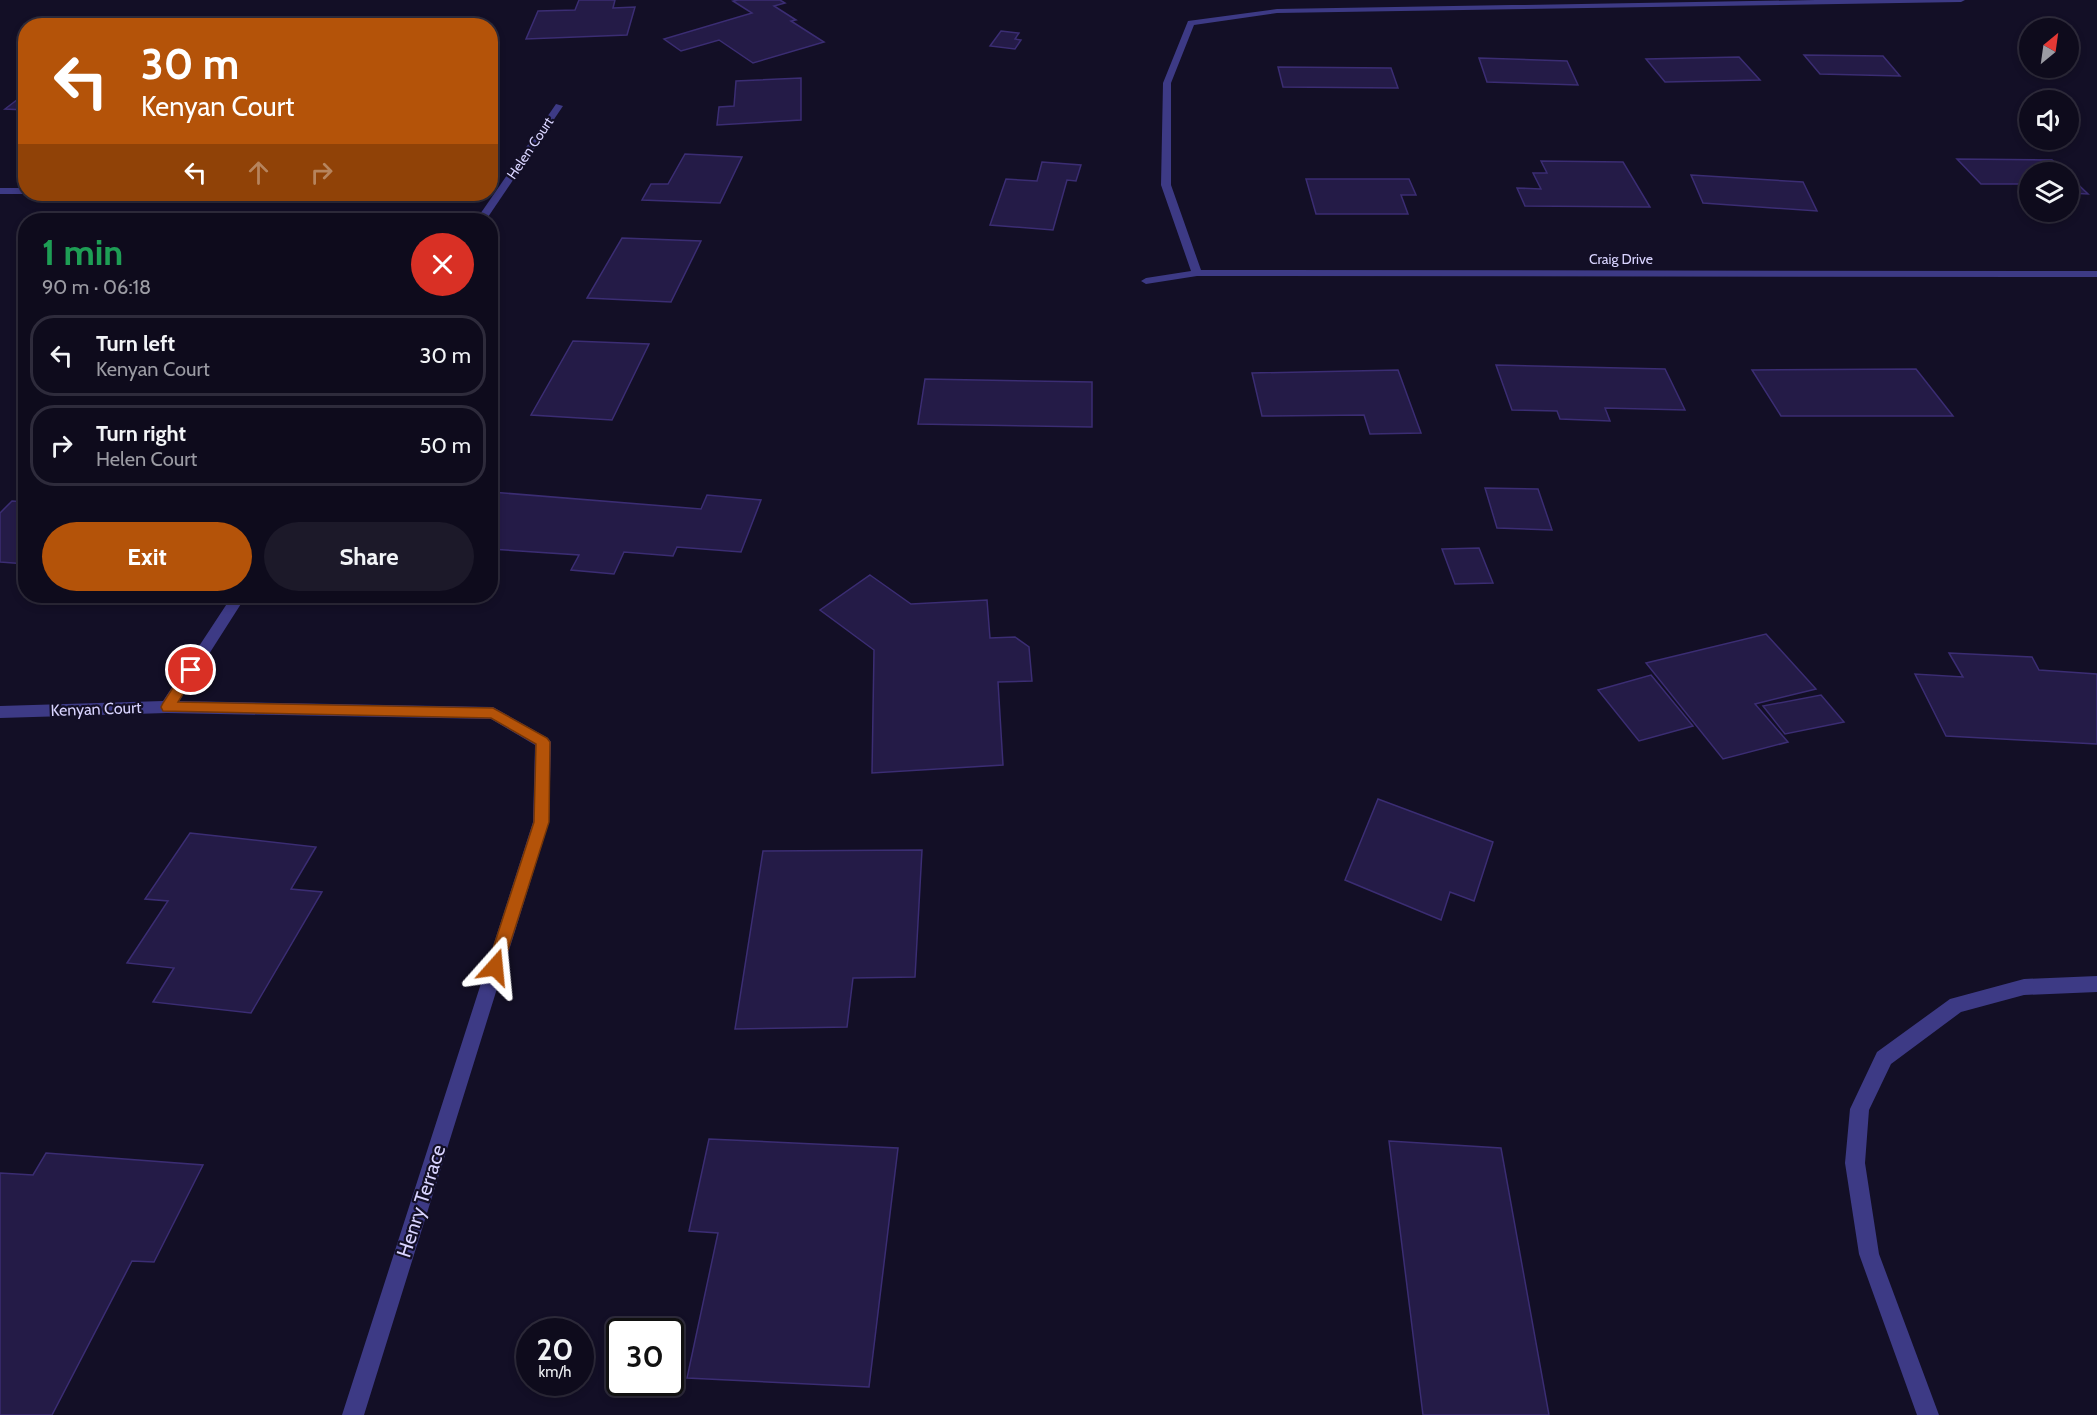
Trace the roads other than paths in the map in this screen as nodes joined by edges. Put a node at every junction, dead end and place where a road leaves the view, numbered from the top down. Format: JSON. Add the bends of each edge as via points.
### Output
{"nodes":[{"id":1,"x":1961,"y":0,"type":"edge"},
{"id":2,"x":559,"y":106,"type":"dead end"},
{"id":3,"x":498,"y":186,"type":"edge"},
{"id":4,"x":504,"y":186,"type":"junction"},
{"id":5,"x":0,"y":191,"type":"edge"},
{"id":6,"x":18,"y":191,"type":"edge"},
{"id":7,"x":498,"y":195,"type":"edge"},
{"id":8,"x":1197,"y":273,"type":"junction"},
{"id":9,"x":2097,"y":274,"type":"edge"},
{"id":10,"x":1146,"y":281,"type":"dead end"},
{"id":11,"x":235,"y":603,"type":"edge"},
{"id":12,"x":168,"y":707,"type":"junction"},
{"id":13,"x":0,"y":712,"type":"edge"},
{"id":14,"x":2097,"y":984,"type":"edge"},
{"id":15,"x":488,"y":988,"type":"joint"},
{"id":16,"x":353,"y":1415,"type":"edge"},
{"id":17,"x":1928,"y":1415,"type":"edge"}],
"edges":[{"from":1,"to":8,"type":"street","via":[[1277,11],[1191,23],[1167,83],[1166,184]]},
{"from":2,"to":4,"type":"street","name":"Helen Court"},
{"from":3,"to":4,"type":"street"},
{"from":4,"to":7,"type":"street","name":"Helen Court"},
{"from":5,"to":6,"type":"street"},
{"from":8,"to":9,"type":"street","name":"Craig Drive"},
{"from":8,"to":10,"type":"street","name":"Craig Drive"},
{"from":11,"to":12,"type":"street"},
{"from":12,"to":13,"type":"street","name":"Kenyan Court"},
{"from":12,"to":15,"type":"street","name":"Kenyan Court","via":[[493,713],[543,742],[541,822]]},
{"from":14,"to":17,"type":"street","via":[[2024,987],[1956,1005],[1884,1058],[1860,1109],[1855,1163],[1869,1254]]},
{"from":15,"to":16,"type":"street","name":"Henry Terrace"}]}
